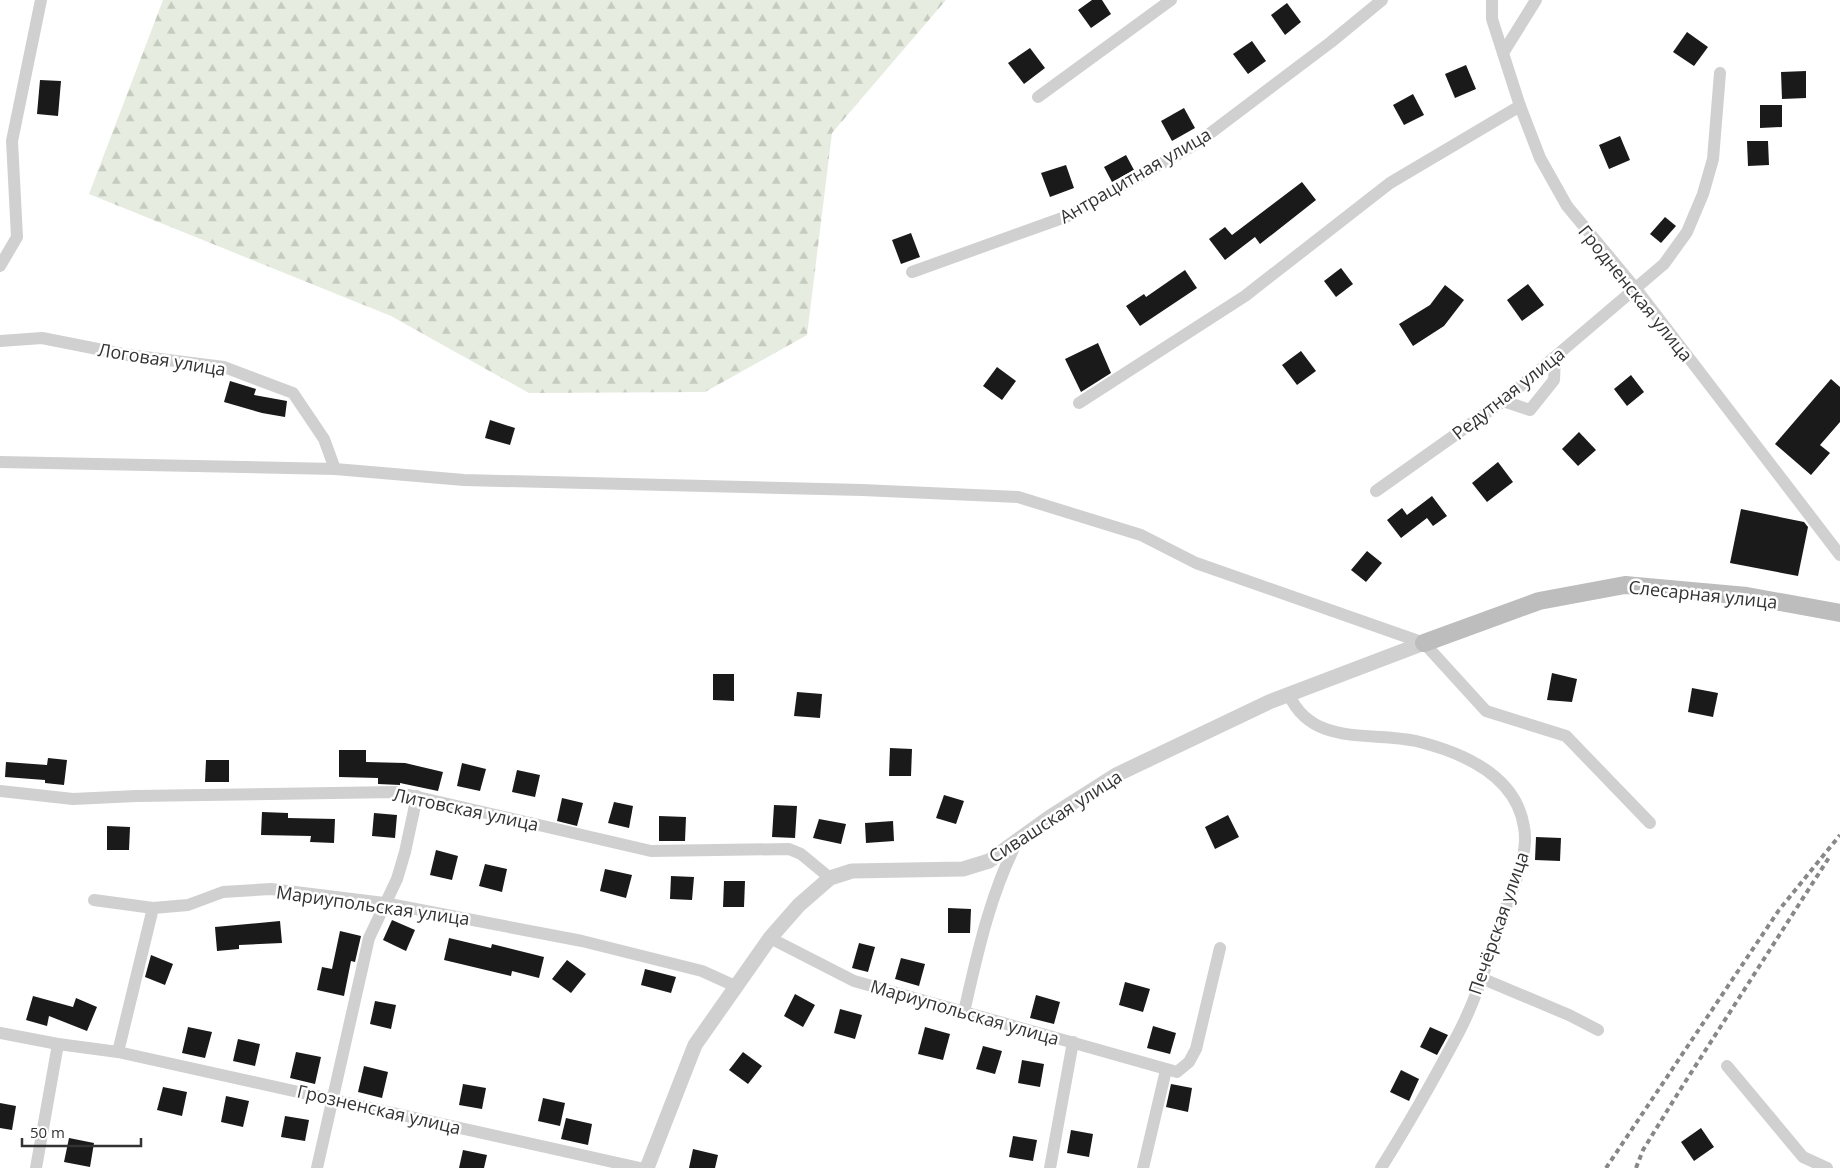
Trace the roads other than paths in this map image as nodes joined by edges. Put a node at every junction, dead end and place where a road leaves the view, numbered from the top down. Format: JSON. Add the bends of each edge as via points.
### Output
{"nodes":[{"id":1,"x":41,"y":0,"type":"edge"},
{"id":2,"x":1171,"y":0,"type":"edge"},
{"id":3,"x":1382,"y":0,"type":"edge"},
{"id":4,"x":1492,"y":0,"type":"edge"},
{"id":5,"x":1536,"y":0,"type":"edge"},
{"id":6,"x":1503,"y":52,"type":"junction"},
{"id":7,"x":1720,"y":73,"type":"dead end"},
{"id":8,"x":1038,"y":97,"type":"dead end"},
{"id":9,"x":1520,"y":106,"type":"junction"},
{"id":10,"x":0,"y":266,"type":"edge"},
{"id":11,"x":912,"y":272,"type":"dead end"},
{"id":12,"x":1636,"y":289,"type":"junction"},
{"id":13,"x":0,"y":340,"type":"edge"},
{"id":14,"x":1554,"y":357,"type":"junction"},
{"id":15,"x":1503,"y":401,"type":"junction"},
{"id":16,"x":1079,"y":403,"type":"dead end"},
{"id":17,"x":0,"y":462,"type":"edge"},
{"id":18,"x":336,"y":469,"type":"junction"},
{"id":19,"x":1376,"y":491,"type":"dead end"},
{"id":20,"x":1840,"y":555,"type":"edge"},
{"id":21,"x":1840,"y":613,"type":"edge"},
{"id":22,"x":1424,"y":643,"type":"junction"},
{"id":23,"x":1289,"y":695,"type":"junction"},
{"id":24,"x":0,"y":791,"type":"edge"},
{"id":25,"x":417,"y":796,"type":"junction"},
{"id":26,"x":1650,"y":823,"type":"dead end"},
{"id":27,"x":1017,"y":842,"type":"junction"},
{"id":28,"x":830,"y":878,"type":"junction"},
{"id":29,"x":94,"y":900,"type":"dead end"},
{"id":30,"x":384,"y":903,"type":"junction"},
{"id":31,"x":153,"y":908,"type":"junction"},
{"id":32,"x":770,"y":938,"type":"junction"},
{"id":33,"x":1220,"y":948,"type":"dead end"},
{"id":34,"x":1481,"y":978,"type":"junction"},
{"id":35,"x":735,"y":986,"type":"junction"},
{"id":36,"x":964,"y":1012,"type":"junction"},
{"id":37,"x":1598,"y":1030,"type":"dead end"},
{"id":38,"x":0,"y":1033,"type":"edge"},
{"id":39,"x":1073,"y":1042,"type":"junction"},
{"id":40,"x":58,"y":1044,"type":"junction"},
{"id":41,"x":118,"y":1052,"type":"junction"},
{"id":42,"x":1726,"y":1066,"type":"dead end"},
{"id":43,"x":1166,"y":1070,"type":"junction"},
{"id":44,"x":333,"y":1099,"type":"junction"},
{"id":45,"x":1818,"y":1167,"type":"edge"},
{"id":46,"x":36,"y":1168,"type":"edge"},
{"id":47,"x":317,"y":1168,"type":"edge"},
{"id":48,"x":640,"y":1168,"type":"edge"},
{"id":49,"x":647,"y":1168,"type":"edge"},
{"id":50,"x":1050,"y":1168,"type":"edge"},
{"id":51,"x":1144,"y":1168,"type":"edge"},
{"id":52,"x":1381,"y":1168,"type":"edge"}],
"edges":[{"from":1,"to":10,"type":"street","via":[[12,141],[17,237]]},
{"from":2,"to":8,"type":"street"},
{"from":3,"to":11,"type":"street","name":"Антрацитная улица","via":[[1196,144],[1068,216]]},
{"from":4,"to":6,"type":"street","name":"Гродненская улица","via":[[1492,19]]},
{"from":5,"to":6,"type":"street"},
{"from":6,"to":9,"type":"street","name":"Гродненская улица"},
{"from":7,"to":12,"type":"street","name":"Редутная улица","via":[[1713,159],[1703,194],[1687,232],[1664,264]]},
{"from":9,"to":12,"type":"street","name":"Гродненская улица","via":[[1540,158],[1567,206]]},
{"from":9,"to":16,"type":"street","via":[[1390,183],[1245,296]]},
{"from":12,"to":14,"type":"street","name":"Редутная улица"},
{"from":12,"to":20,"type":"street","name":"Гродненская улица"},
{"from":13,"to":18,"type":"street","name":"Логовая улица","via":[[42,338],[128,355],[224,367],[284,390],[293,394],[324,439]]},
{"from":14,"to":15,"type":"street","name":"Редутная улица"},
{"from":14,"to":15,"type":"street","via":[[1554,380],[1530,410]]},
{"from":15,"to":19,"type":"street","name":"Редутная улица"},
{"from":17,"to":18,"type":"street"},
{"from":18,"to":22,"type":"street","via":[[464,480],[1018,497],[1141,534],[1196,563]]},
{"from":21,"to":22,"type":"main road","name":"Слесарная улица","via":[[1747,596],[1625,584],[1540,601]]},
{"from":22,"to":23,"type":"street","name":"Сивашская улица"},
{"from":22,"to":26,"type":"street","via":[[1486,711],[1566,736]]},
{"from":23,"to":27,"type":"street","name":"Сивашская улица","via":[[1116,775]]},
{"from":23,"to":34,"type":"street","name":"Печёрская улица","via":[[1295,708],[1320,728],[1357,736],[1416,741],[1458,754],[1493,774],[1510,790],[1524,826],[1525,848]]},
{"from":24,"to":25,"type":"street","name":"Литовская улица","via":[[73,799],[396,792]]},
{"from":25,"to":28,"type":"street","name":"Литовская улица","via":[[652,851],[789,849],[801,854]]},
{"from":25,"to":30,"type":"street","via":[[403,861]]},
{"from":27,"to":28,"type":"street","name":"Сивашская улица","via":[[988,861],[963,869],[852,871]]},
{"from":27,"to":36,"type":"street","via":[[1004,867]]},
{"from":28,"to":32,"type":"street","name":"Сивашская улица","via":[[799,904]]},
{"from":29,"to":31,"type":"street","name":"Мариупольская улица"},
{"from":30,"to":31,"type":"street","name":"Мариупольская улица","via":[[271,890],[223,892],[188,905]]},
{"from":30,"to":35,"type":"street","name":"Мариупольская улица","via":[[582,941],[702,971]]},
{"from":30,"to":44,"type":"street","via":[[369,938]]},
{"from":31,"to":41,"type":"street"},
{"from":32,"to":35,"type":"street","name":"Сивашская улица"},
{"from":32,"to":36,"type":"street","name":"Мариупольская улица","via":[[854,981]]},
{"from":33,"to":43,"type":"street","via":[[1196,1049],[1189,1062],[1177,1072]]},
{"from":34,"to":37,"type":"street"},
{"from":34,"to":52,"type":"street","name":"Печёрская улица","via":[[1458,1033]]},
{"from":35,"to":49,"type":"street","name":"Сивашская улица","via":[[695,1045]]},
{"from":36,"to":39,"type":"street","name":"Мариупольская улица"},
{"from":38,"to":40,"type":"street"},
{"from":39,"to":43,"type":"street","name":"Мариупольская улица"},
{"from":39,"to":50,"type":"street"},
{"from":40,"to":41,"type":"street"},
{"from":40,"to":46,"type":"street"},
{"from":41,"to":44,"type":"street","name":"Грозненская улица"},
{"from":42,"to":45,"type":"street","via":[[1803,1157]]},
{"from":43,"to":51,"type":"street"},
{"from":44,"to":47,"type":"street"},
{"from":44,"to":48,"type":"street","name":"Грозненская улица"}]}
